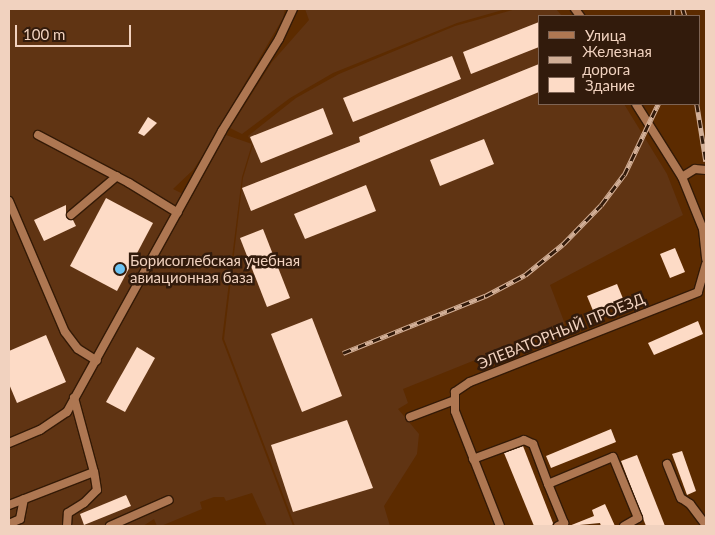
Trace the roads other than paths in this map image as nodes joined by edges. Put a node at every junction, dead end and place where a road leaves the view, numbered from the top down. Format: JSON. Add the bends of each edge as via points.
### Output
{"nodes":[{"id":1,"x":293,"y":9,"type":"edge"},
{"id":2,"x":637,"y":105,"type":"edge"},
{"id":3,"x":38,"y":135,"type":"dead end"},
{"id":4,"x":706,"y":170,"type":"edge"},
{"id":5,"x":117,"y":176,"type":"junction"},
{"id":6,"x":682,"y":177,"type":"junction"},
{"id":7,"x":9,"y":201,"type":"edge"},
{"id":8,"x":178,"y":213,"type":"junction"},
{"id":9,"x":71,"y":215,"type":"dead end"},
{"id":10,"x":706,"y":259,"type":"edge"},
{"id":11,"x":706,"y":264,"type":"edge"},
{"id":12,"x":97,"y":361,"type":"junction"},
{"id":13,"x":74,"y":398,"type":"junction"},
{"id":14,"x":455,"y":400,"type":"junction"},
{"id":15,"x":410,"y":417,"type":"dead end"},
{"id":16,"x":9,"y":444,"type":"edge"},
{"id":17,"x":473,"y":458,"type":"junction"},
{"id":18,"x":667,"y":464,"type":"dead end"},
{"id":19,"x":94,"y":472,"type":"junction"},
{"id":20,"x":548,"y":484,"type":"junction"},
{"id":21,"x":24,"y":499,"type":"junction"},
{"id":22,"x":169,"y":500,"type":"dead end"},
{"id":23,"x":9,"y":505,"type":"edge"},
{"id":24,"x":9,"y":524,"type":"edge"},
{"id":25,"x":706,"y":525,"type":"edge"},
{"id":26,"x":67,"y":526,"type":"edge"},
{"id":27,"x":110,"y":526,"type":"edge"},
{"id":28,"x":500,"y":526,"type":"edge"},
{"id":29,"x":558,"y":526,"type":"edge"},
{"id":30,"x":624,"y":526,"type":"edge"}],
"edges":[{"from":1,"to":8,"type":"street","via":[[279,39],[222,131]]},
{"from":2,"to":6,"type":"street"},
{"from":3,"to":5,"type":"street"},
{"from":4,"to":6,"type":"street","via":[[695,170]]},
{"from":5,"to":8,"type":"street"},
{"from":5,"to":9,"type":"street"},
{"from":6,"to":10,"type":"street","via":[[703,230]]},
{"from":7,"to":12,"type":"street","via":[[65,332],[78,349]]},
{"from":8,"to":12,"type":"street"},
{"from":11,"to":14,"type":"street","name":"ЭЛЕВАТОРНЫЙ ПРОЕЗД","via":[[698,292],[470,382],[455,392]]},
{"from":12,"to":13,"type":"street"},
{"from":13,"to":16,"type":"street","via":[[58,420]]},
{"from":13,"to":19,"type":"street"},
{"from":14,"to":15,"type":"street"},
{"from":14,"to":17,"type":"street","via":[[455,411]]},
{"from":17,"to":20,"type":"street","via":[[524,440],[533,444]]},
{"from":17,"to":28,"type":"street"},
{"from":18,"to":25,"type":"street","via":[[681,498],[690,504]]},
{"from":19,"to":21,"type":"street"},
{"from":19,"to":26,"type":"street","via":[[97,490],[68,513]]},
{"from":20,"to":29,"type":"street","via":[[564,524]]},
{"from":20,"to":30,"type":"street","via":[[613,457],[638,518]]},
{"from":21,"to":23,"type":"street"},
{"from":21,"to":24,"type":"street","via":[[20,519]]},
{"from":22,"to":27,"type":"street"}]}
